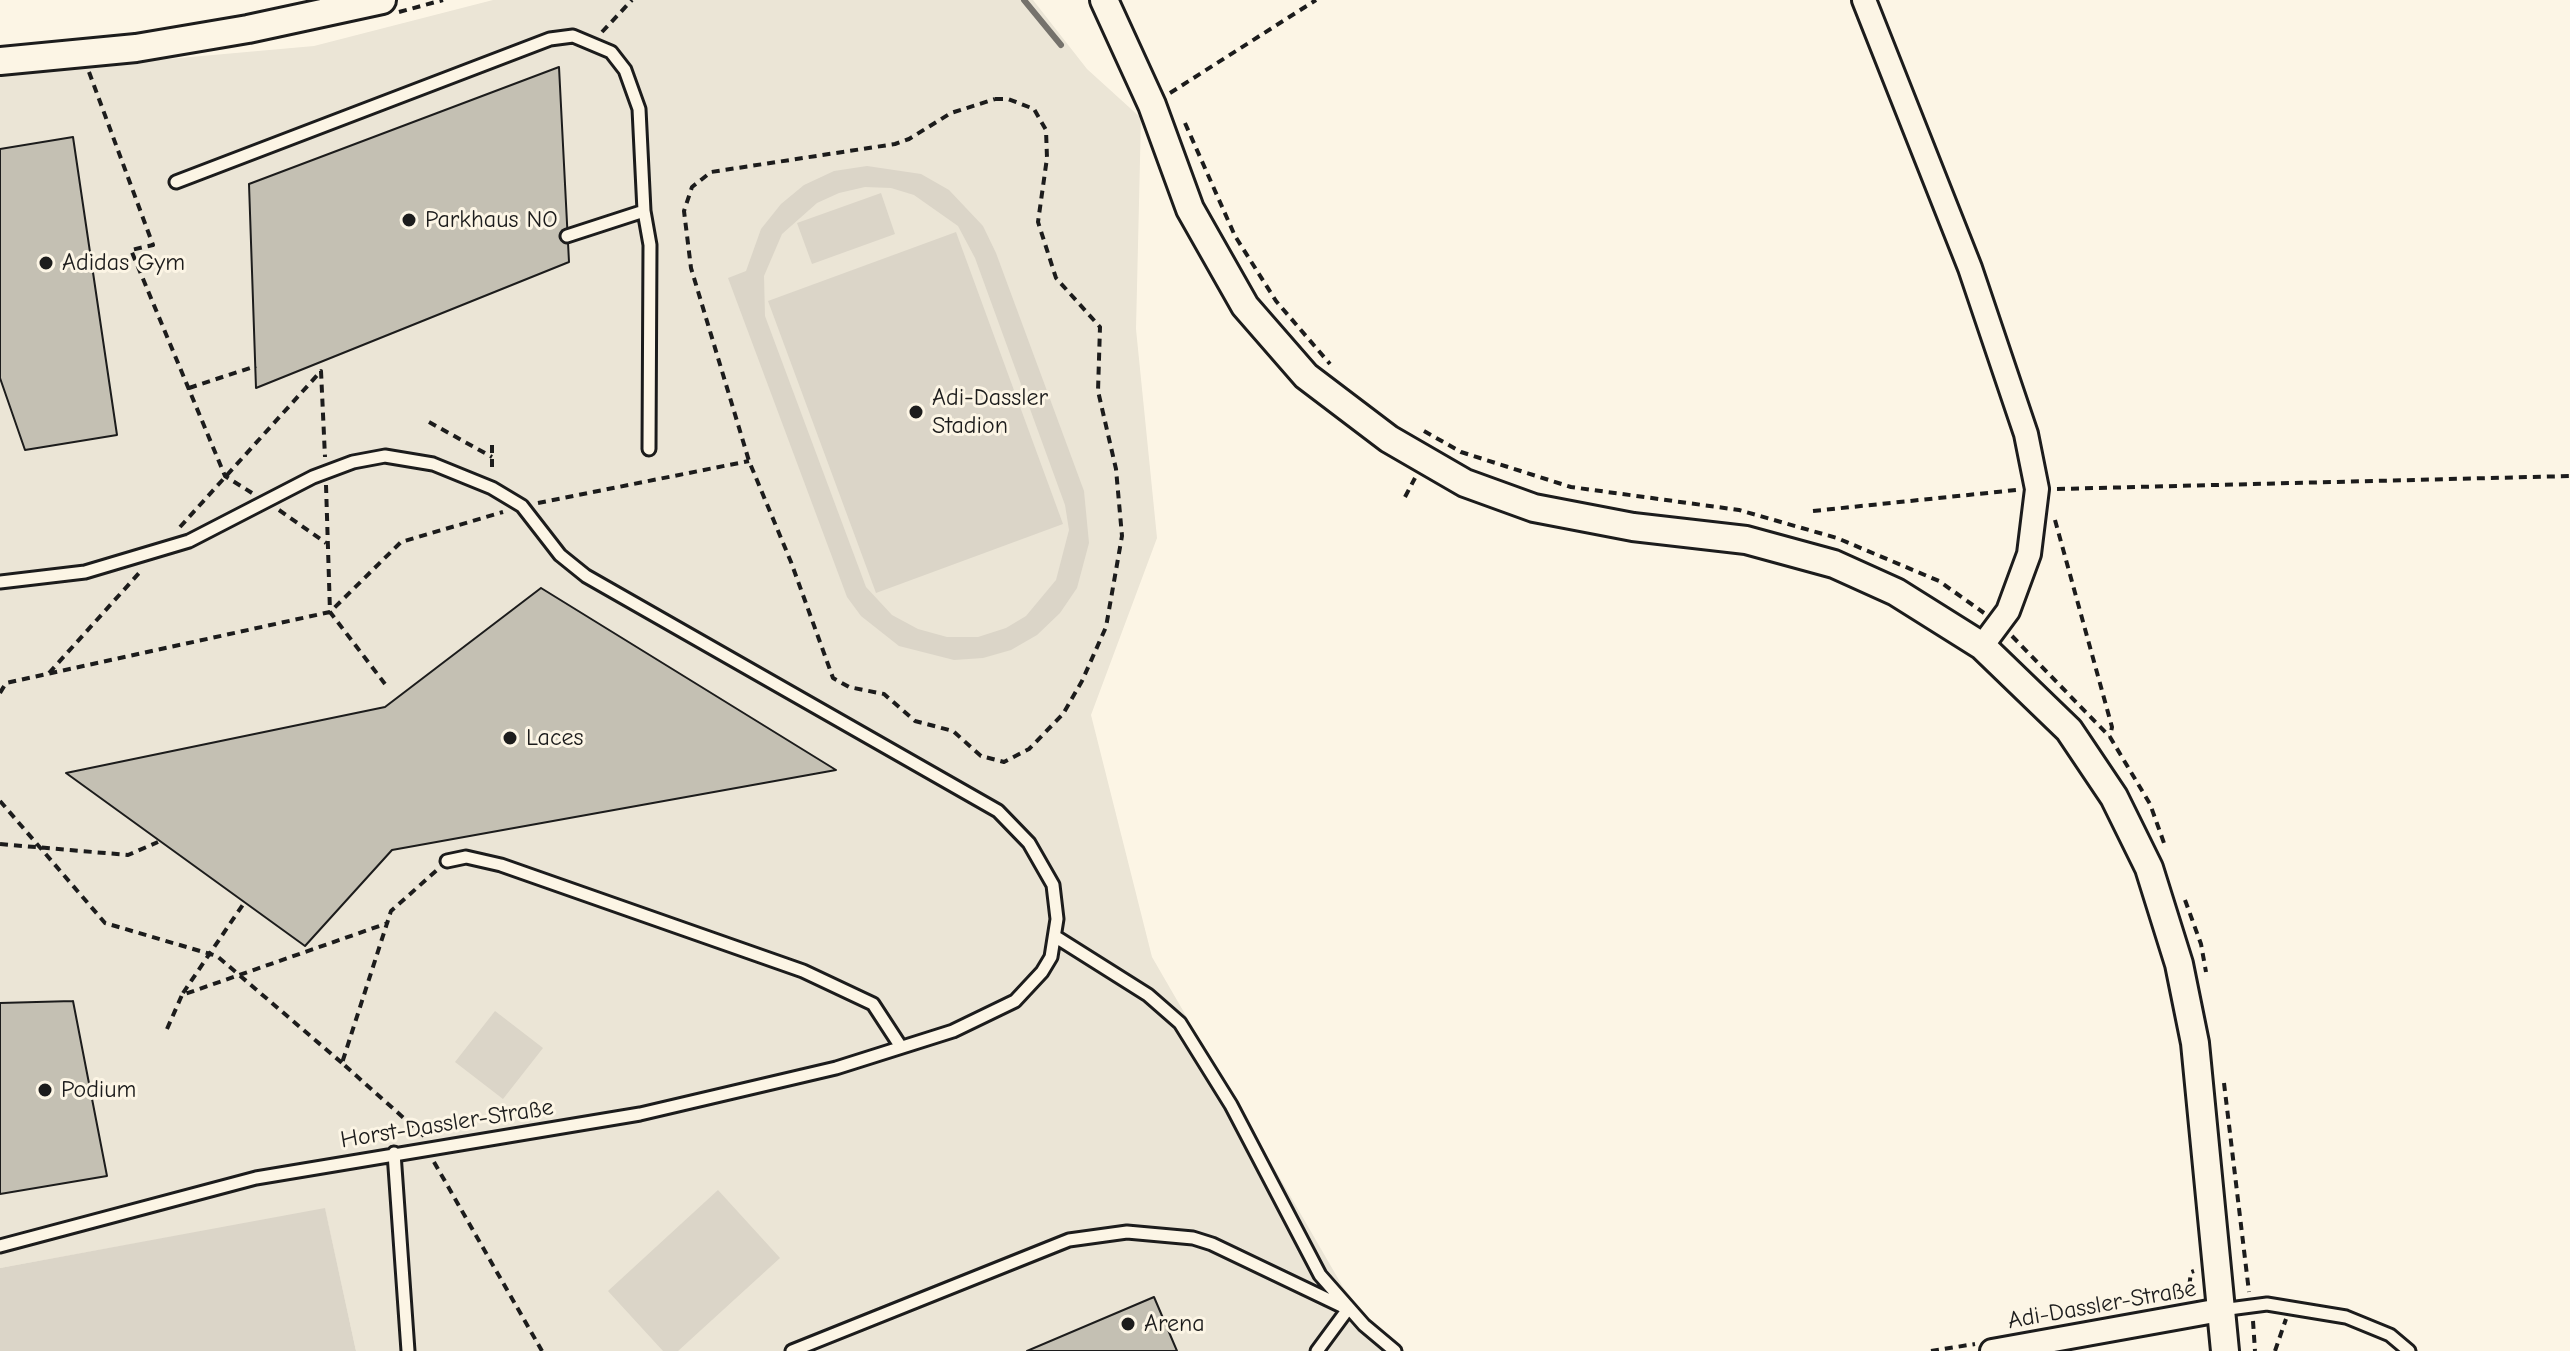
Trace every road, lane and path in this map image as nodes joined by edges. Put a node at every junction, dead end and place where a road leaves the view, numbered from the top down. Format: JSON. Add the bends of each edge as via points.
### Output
{"nodes":[{"id":1,"x":382,"y":0,"type":"edge"},
{"id":2,"x":632,"y":0,"type":"edge"},
{"id":3,"x":1104,"y":0,"type":"edge"},
{"id":4,"x":1316,"y":0,"type":"edge"},
{"id":5,"x":1864,"y":0,"type":"edge"},
{"id":6,"x":592,"y":42,"type":"junction"},
{"id":7,"x":0,"y":61,"type":"edge"},
{"id":8,"x":87,"y":66,"type":"dead end"},
{"id":9,"x":1165,"y":79,"type":"dead end"},
{"id":10,"x":1167,"y":101,"type":"junction"},
{"id":11,"x":1183,"y":120,"type":"dead end"},
{"id":12,"x":176,"y":182,"type":"dead end"},
{"id":13,"x":644,"y":211,"type":"junction"},
{"id":14,"x":567,"y":236,"type":"dead end"},
{"id":15,"x":256,"y":366,"type":"dead end"},
{"id":16,"x":1332,"y":366,"type":"dead end"},
{"id":17,"x":189,"y":388,"type":"junction"},
{"id":18,"x":429,"y":422,"type":"dead end"},
{"id":19,"x":1419,"y":428,"type":"dead end"},
{"id":20,"x":492,"y":445,"type":"dead end"},
{"id":21,"x":649,"y":449,"type":"dead end"},
{"id":22,"x":492,"y":457,"type":"junction"},
{"id":23,"x":749,"y":461,"type":"junction"},
{"id":24,"x":326,"y":472,"type":"junction"},
{"id":25,"x":225,"y":476,"type":"junction"},
{"id":26,"x":2570,"y":476,"type":"edge"},
{"id":27,"x":492,"y":488,"type":"junction"},
{"id":28,"x":2037,"y":489,"type":"junction"},
{"id":29,"x":2004,"y":491,"type":"dead end"},
{"id":30,"x":266,"y":501,"type":"junction"},
{"id":31,"x":522,"y":506,"type":"junction"},
{"id":32,"x":1813,"y":511,"type":"dead end"},
{"id":33,"x":2054,"y":517,"type":"dead end"},
{"id":34,"x":326,"y":543,"type":"junction"},
{"id":35,"x":161,"y":549,"type":"junction"},
{"id":36,"x":0,"y":582,"type":"edge"},
{"id":37,"x":330,"y":612,"type":"junction"},
{"id":38,"x":1999,"y":624,"type":"junction"},
{"id":39,"x":1982,"y":646,"type":"junction"},
{"id":40,"x":48,"y":675,"type":"junction"},
{"id":41,"x":385,"y":684,"type":"dead end"},
{"id":42,"x":0,"y":693,"type":"edge"},
{"id":43,"x":2110,"y":737,"type":"junction"},
{"id":44,"x":0,"y":801,"type":"edge"},
{"id":45,"x":158,"y":842,"type":"dead end"},
{"id":46,"x":0,"y":844,"type":"edge"},
{"id":47,"x":2165,"y":846,"type":"dead end"},
{"id":48,"x":40,"y":849,"type":"junction"},
{"id":49,"x":447,"y":861,"type":"joint"},
{"id":50,"x":2181,"y":888,"type":"dead end"},
{"id":51,"x":244,"y":903,"type":"dead end"},
{"id":52,"x":388,"y":923,"type":"junction"},
{"id":53,"x":1056,"y":937,"type":"junction"},
{"id":54,"x":210,"y":951,"type":"junction"},
{"id":55,"x":2206,"y":973,"type":"dead end"},
{"id":56,"x":239,"y":976,"type":"junction"},
{"id":57,"x":182,"y":995,"type":"junction"},
{"id":58,"x":167,"y":1029,"type":"dead end"},
{"id":59,"x":901,"y":1047,"type":"junction"},
{"id":60,"x":342,"y":1063,"type":"junction"},
{"id":61,"x":2223,"y":1074,"type":"dead end"},
{"id":62,"x":431,"y":1148,"type":"junction"},
{"id":63,"x":394,"y":1153,"type":"junction"},
{"id":64,"x":0,"y":1246,"type":"edge"},
{"id":65,"x":2251,"y":1305,"type":"junction"},
{"id":66,"x":2289,"y":1308,"type":"junction"},
{"id":67,"x":1348,"y":1309,"type":"junction"},
{"id":68,"x":2220,"y":1310,"type":"junction"},
{"id":69,"x":408,"y":1351,"type":"edge"},
{"id":70,"x":542,"y":1351,"type":"edge"},
{"id":71,"x":792,"y":1351,"type":"edge"},
{"id":72,"x":1317,"y":1351,"type":"edge"},
{"id":73,"x":1395,"y":1351,"type":"edge"},
{"id":74,"x":1992,"y":1351,"type":"edge"},
{"id":75,"x":2225,"y":1351,"type":"edge"},
{"id":76,"x":2255,"y":1351,"type":"edge"},
{"id":77,"x":2275,"y":1351,"type":"edge"},
{"id":78,"x":2409,"y":1351,"type":"edge"}],
"edges":[{"from":1,"to":7,"type":"street","via":[[150,46]]},
{"from":2,"to":6,"type":"path"},
{"from":3,"to":10,"type":"street"},
{"from":4,"to":10,"type":"path"},
{"from":5,"to":28,"type":"street","via":[[1970,268],[2026,434]]},
{"from":6,"to":12,"type":"lane","via":[[573,36],[550,39]]},
{"from":6,"to":13,"type":"lane","via":[[611,52],[625,70],[639,109]]},
{"from":8,"to":17,"type":"path","via":[[153,245],[131,250]]},
{"from":9,"to":10,"type":"path"},
{"from":10,"to":39,"type":"street","via":[[1190,209],[1245,306],[1306,376],[1401,447],[1465,483],[1534,508],[1633,527],[1746,540],[1834,564],[1896,592]]},
{"from":11,"to":16,"type":"path","via":[[1235,236],[1276,301]]},
{"from":13,"to":14,"type":"lane"},
{"from":13,"to":21,"type":"lane","via":[[650,245]]},
{"from":15,"to":17,"type":"path"},
{"from":17,"to":25,"type":"path"},
{"from":18,"to":22,"type":"path"},
{"from":19,"to":38,"type":"path","via":[[1461,452],[1571,487],[1739,510],[1837,538],[1939,581]]},
{"from":20,"to":22,"type":"path"},
{"from":22,"to":27,"type":"path"},
{"from":23,"to":23,"type":"path","via":[[833,678],[884,694],[915,721],[953,731],[992,761],[1019,757],[1063,714],[1106,627],[1122,511],[1098,391],[1100,327],[1056,278],[1038,222],[1048,141],[1034,109],[995,99],[951,113],[895,144],[711,172],[692,187],[684,211],[691,268]]},
{"from":23,"to":31,"type":"path"},
{"from":24,"to":25,"type":"path","via":[[321,371]]},
{"from":24,"to":27,"type":"lane","name":"Horst-Dassler-Straße","via":[[371,457],[399,456]]},
{"from":24,"to":30,"type":"lane","name":"Horst-Dassler-Straße"},
{"from":24,"to":34,"type":"path"},
{"from":25,"to":30,"type":"path"},
{"from":25,"to":35,"type":"path"},
{"from":26,"to":28,"type":"path"},
{"from":27,"to":31,"type":"lane","name":"Horst-Dassler-Straße"},
{"from":28,"to":38,"type":"street","via":[[2029,554]]},
{"from":29,"to":32,"type":"path"},
{"from":30,"to":34,"type":"path"},
{"from":30,"to":35,"type":"lane","name":"Horst-Dassler-Straße","via":[[189,541]]},
{"from":31,"to":37,"type":"path","via":[[401,542]]},
{"from":31,"to":53,"type":"lane","name":"Horst-Dassler-Straße","via":[[560,555],[586,576],[998,811],[1029,843],[1053,885]]},
{"from":33,"to":43,"type":"path","via":[[2112,727]]},
{"from":34,"to":37,"type":"path"},
{"from":35,"to":36,"type":"lane","name":"Horst-Dassler-Straße","via":[[85,572]]},
{"from":35,"to":40,"type":"path"},
{"from":37,"to":40,"type":"path"},
{"from":37,"to":41,"type":"path"},
{"from":38,"to":39,"type":"street"},
{"from":38,"to":43,"type":"path"},
{"from":39,"to":68,"type":"street","via":[[2069,730],[2114,797],[2149,868],[2179,964],[2195,1043]]},
{"from":40,"to":42,"type":"path","via":[[6,683]]},
{"from":43,"to":47,"type":"path","via":[[2150,804]]},
{"from":44,"to":48,"type":"path"},
{"from":45,"to":48,"type":"path","via":[[128,855]]},
{"from":46,"to":48,"type":"path"},
{"from":48,"to":54,"type":"path","via":[[111,927]]},
{"from":49,"to":52,"type":"path","via":[[391,911]]},
{"from":49,"to":59,"type":"lane","via":[[466,857],[501,865],[839,986],[873,1004]]},
{"from":50,"to":55,"type":"path"},
{"from":51,"to":54,"type":"path"},
{"from":52,"to":56,"type":"path"},
{"from":52,"to":60,"type":"path"},
{"from":53,"to":59,"type":"lane","name":"Horst-Dassler-Straße","via":[[1042,972],[1015,1001],[953,1031]]},
{"from":53,"to":67,"type":"lane","via":[[1148,995],[1180,1023],[1231,1105],[1320,1275]]},
{"from":54,"to":56,"type":"path"},
{"from":54,"to":57,"type":"path"},
{"from":56,"to":57,"type":"path"},
{"from":56,"to":60,"type":"path"},
{"from":57,"to":58,"type":"path"},
{"from":59,"to":62,"type":"lane","name":"Horst-Dassler-Straße","via":[[689,1105]]},
{"from":60,"to":62,"type":"path"},
{"from":61,"to":65,"type":"path"},
{"from":62,"to":63,"type":"lane","name":"Horst-Dassler-Straße"},
{"from":62,"to":70,"type":"path"},
{"from":63,"to":64,"type":"lane","name":"Horst-Dassler-Straße","via":[[243,1181]]},
{"from":63,"to":69,"type":"lane"},
{"from":65,"to":66,"type":"lane"},
{"from":65,"to":68,"type":"lane"},
{"from":65,"to":76,"type":"path"},
{"from":66,"to":77,"type":"path"},
{"from":66,"to":78,"type":"lane","via":[[2346,1317],[2390,1335]]},
{"from":67,"to":71,"type":"lane","via":[[1212,1244],[1127,1232],[1069,1240]]},
{"from":67,"to":72,"type":"lane"},
{"from":67,"to":73,"type":"lane"},
{"from":68,"to":74,"type":"street","name":"Adi-Dassler-Straße"},
{"from":68,"to":75,"type":"street"}]}
